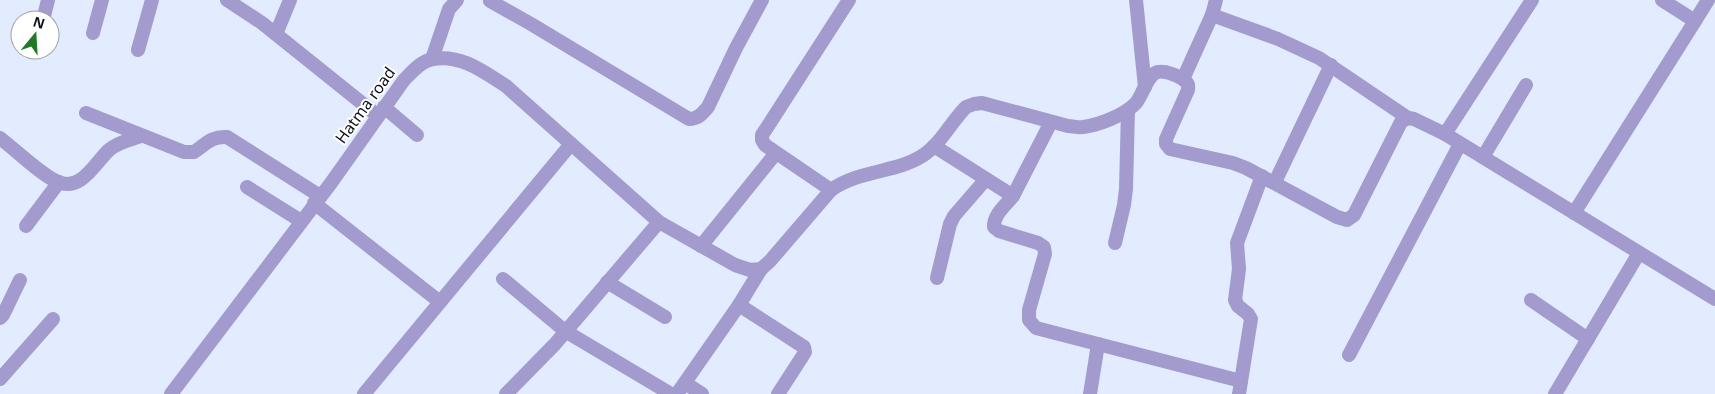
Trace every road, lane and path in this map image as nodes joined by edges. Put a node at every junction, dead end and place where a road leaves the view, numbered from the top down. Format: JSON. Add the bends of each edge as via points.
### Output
{"nodes":[{"id":1,"x":102,"y":0,"type":"edge"},
{"id":2,"x":152,"y":0,"type":"edge"},
{"id":3,"x":226,"y":0,"type":"edge"},
{"id":4,"x":290,"y":0,"type":"edge"},
{"id":5,"x":457,"y":0,"type":"edge"},
{"id":6,"x":489,"y":0,"type":"edge"},
{"id":7,"x":762,"y":0,"type":"edge"},
{"id":8,"x":849,"y":0,"type":"edge"},
{"id":9,"x":1136,"y":0,"type":"edge"},
{"id":10,"x":1216,"y":0,"type":"edge"},
{"id":11,"x":1532,"y":0,"type":"edge"},
{"id":12,"x":1662,"y":0,"type":"edge"},
{"id":13,"x":1708,"y":0,"type":"edge"},
{"id":14,"x":1212,"y":16,"type":"junction"},
{"id":15,"x":1695,"y":22,"type":"junction"},
{"id":16,"x":93,"y":33,"type":"dead end"},
{"id":17,"x":276,"y":34,"type":"junction"},
{"id":18,"x":138,"y":50,"type":"dead end"},
{"id":19,"x":432,"y":59,"type":"junction"},
{"id":20,"x":1331,"y":65,"type":"junction"},
{"id":21,"x":1183,"y":79,"type":"junction"},
{"id":22,"x":1526,"y":85,"type":"dead end"},
{"id":23,"x":1145,"y":87,"type":"junction"},
{"id":24,"x":1128,"y":110,"type":"junction"},
{"id":25,"x":381,"y":111,"type":"junction"},
{"id":26,"x":86,"y":113,"type":"dead end"},
{"id":27,"x":1408,"y":118,"type":"junction"},
{"id":28,"x":1052,"y":122,"type":"junction"},
{"id":29,"x":1445,"y":134,"type":"junction"},
{"id":30,"x":417,"y":135,"type":"dead end"},
{"id":31,"x":141,"y":136,"type":"junction"},
{"id":32,"x":0,"y":138,"type":"edge"},
{"id":33,"x":571,"y":144,"type":"junction"},
{"id":34,"x":1460,"y":144,"type":"junction"},
{"id":35,"x":934,"y":146,"type":"junction"},
{"id":36,"x":776,"y":152,"type":"junction"},
{"id":37,"x":1483,"y":157,"type":"junction"},
{"id":38,"x":986,"y":179,"type":"junction"},
{"id":39,"x":1269,"y":179,"type":"junction"},
{"id":40,"x":59,"y":182,"type":"junction"},
{"id":41,"x":247,"y":188,"type":"dead end"},
{"id":42,"x":831,"y":190,"type":"junction"},
{"id":43,"x":1013,"y":196,"type":"junction"},
{"id":44,"x":317,"y":199,"type":"junction"},
{"id":45,"x":1574,"y":213,"type":"junction"},
{"id":46,"x":300,"y":221,"type":"junction"},
{"id":47,"x":659,"y":222,"type":"junction"},
{"id":48,"x":26,"y":226,"type":"dead end"},
{"id":49,"x":1115,"y":243,"type":"dead end"},
{"id":50,"x":701,"y":246,"type":"junction"},
{"id":51,"x":1639,"y":253,"type":"junction"},
{"id":52,"x":756,"y":269,"type":"junction"},
{"id":53,"x":937,"y":278,"type":"dead end"},
{"id":54,"x":504,"y":279,"type":"dead end"},
{"id":55,"x":20,"y":280,"type":"dead end"},
{"id":56,"x":607,"y":282,"type":"junction"},
{"id":57,"x":1715,"y":299,"type":"edge"},
{"id":58,"x":1531,"y":300,"type":"dead end"},
{"id":59,"x":440,"y":302,"type":"junction"},
{"id":60,"x":739,"y":305,"type":"junction"},
{"id":61,"x":665,"y":316,"type":"dead end"},
{"id":62,"x":0,"y":318,"type":"edge"},
{"id":63,"x":53,"y":319,"type":"dead end"},
{"id":64,"x":565,"y":331,"type":"junction"},
{"id":65,"x":1588,"y":339,"type":"junction"},
{"id":66,"x":1098,"y":344,"type":"junction"},
{"id":67,"x":1349,"y":355,"type":"dead end"},
{"id":68,"x":0,"y":379,"type":"edge"},
{"id":69,"x":685,"y":383,"type":"junction"},
{"id":70,"x":1240,"y":387,"type":"edge"},
{"id":71,"x":171,"y":394,"type":"edge"},
{"id":72,"x":364,"y":394,"type":"edge"},
{"id":73,"x":506,"y":394,"type":"edge"},
{"id":74,"x":702,"y":394,"type":"edge"},
{"id":75,"x":778,"y":394,"type":"edge"},
{"id":76,"x":1090,"y":394,"type":"edge"},
{"id":77,"x":1555,"y":394,"type":"edge"}],
"edges":[{"from":1,"to":16,"type":"street"},
{"from":2,"to":18,"type":"street"},
{"from":3,"to":17,"type":"street"},
{"from":4,"to":17,"type":"street"},
{"from":5,"to":19,"type":"street","via":[[449,8]]},
{"from":6,"to":7,"type":"street","via":[[689,120],[702,115],[708,108]]},
{"from":8,"to":36,"type":"street","via":[[762,135],[765,145]]},
{"from":9,"to":23,"type":"street"},
{"from":10,"to":14,"type":"street"},
{"from":11,"to":29,"type":"street"},
{"from":12,"to":15,"type":"street"},
{"from":13,"to":15,"type":"street"},
{"from":14,"to":20,"type":"street","via":[[1301,48]]},
{"from":14,"to":21,"type":"street"},
{"from":15,"to":45,"type":"street"},
{"from":17,"to":25,"type":"street"},
{"from":19,"to":25,"type":"street","name":"Hatma road","via":[[417,67],[404,80]]},
{"from":19,"to":33,"type":"street","via":[[459,60],[479,68],[506,86]]},
{"from":20,"to":27,"type":"street"},
{"from":20,"to":39,"type":"street"},
{"from":21,"to":23,"type":"street","via":[[1164,71],[1151,77]]},
{"from":21,"to":39,"type":"street","via":[[1188,90],[1166,139],[1170,149],[1233,162]]},
{"from":22,"to":37,"type":"street"},
{"from":23,"to":24,"type":"street"},
{"from":24,"to":28,"type":"street","via":[[1081,128]]},
{"from":24,"to":49,"type":"street","via":[[1126,190]]},
{"from":25,"to":30,"type":"street"},
{"from":25,"to":44,"type":"street","name":"Hatma road"},
{"from":26,"to":31,"type":"street"},
{"from":27,"to":29,"type":"street"},
{"from":27,"to":39,"type":"street","via":[[1401,122],[1354,215],[1347,220]]},
{"from":28,"to":35,"type":"street","via":[[982,103],[974,104],[960,113]]},
{"from":28,"to":43,"type":"street"},
{"from":29,"to":34,"type":"street"},
{"from":31,"to":40,"type":"street","via":[[109,150],[74,184]]},
{"from":31,"to":44,"type":"street","via":[[184,152],[194,152],[218,136],[227,137]]},
{"from":32,"to":40,"type":"street"},
{"from":33,"to":47,"type":"street"},
{"from":33,"to":59,"type":"street"},
{"from":34,"to":37,"type":"street"},
{"from":34,"to":67,"type":"street"},
{"from":35,"to":38,"type":"street"},
{"from":35,"to":42,"type":"street","via":[[912,162],[851,179]]},
{"from":36,"to":42,"type":"street"},
{"from":36,"to":50,"type":"street"},
{"from":37,"to":45,"type":"street"},
{"from":38,"to":43,"type":"street"},
{"from":38,"to":53,"type":"street","via":[[950,224]]},
{"from":39,"to":70,"type":"street","via":[[1237,243],[1239,269],[1235,300],[1251,319]]},
{"from":40,"to":48,"type":"street"},
{"from":41,"to":46,"type":"street"},
{"from":42,"to":52,"type":"street","via":[[770,261]]},
{"from":43,"to":66,"type":"street","via":[[996,217],[994,226],[999,231],[1038,243],[1044,247],[1045,254],[1029,320],[1036,328]]},
{"from":44,"to":46,"type":"street","name":"Hatma road"},
{"from":44,"to":59,"type":"street"},
{"from":45,"to":51,"type":"street"},
{"from":46,"to":71,"type":"street","name":"Hatma road"},
{"from":47,"to":50,"type":"street"},
{"from":47,"to":56,"type":"street"},
{"from":50,"to":52,"type":"street","via":[[735,265]]},
{"from":51,"to":57,"type":"street"},
{"from":51,"to":65,"type":"street"},
{"from":52,"to":60,"type":"street"},
{"from":54,"to":64,"type":"street"},
{"from":55,"to":62,"type":"street"},
{"from":56,"to":61,"type":"street"},
{"from":56,"to":64,"type":"street"},
{"from":58,"to":65,"type":"street"},
{"from":59,"to":72,"type":"street"},
{"from":60,"to":69,"type":"street"},
{"from":60,"to":75,"type":"street","via":[[804,347],[802,357]]},
{"from":63,"to":68,"type":"street"},
{"from":64,"to":69,"type":"street","via":[[671,394],[676,394]]},
{"from":64,"to":73,"type":"street"},
{"from":65,"to":77,"type":"street"},
{"from":66,"to":70,"type":"street"},
{"from":66,"to":76,"type":"street"},
{"from":69,"to":74,"type":"street"}]}
